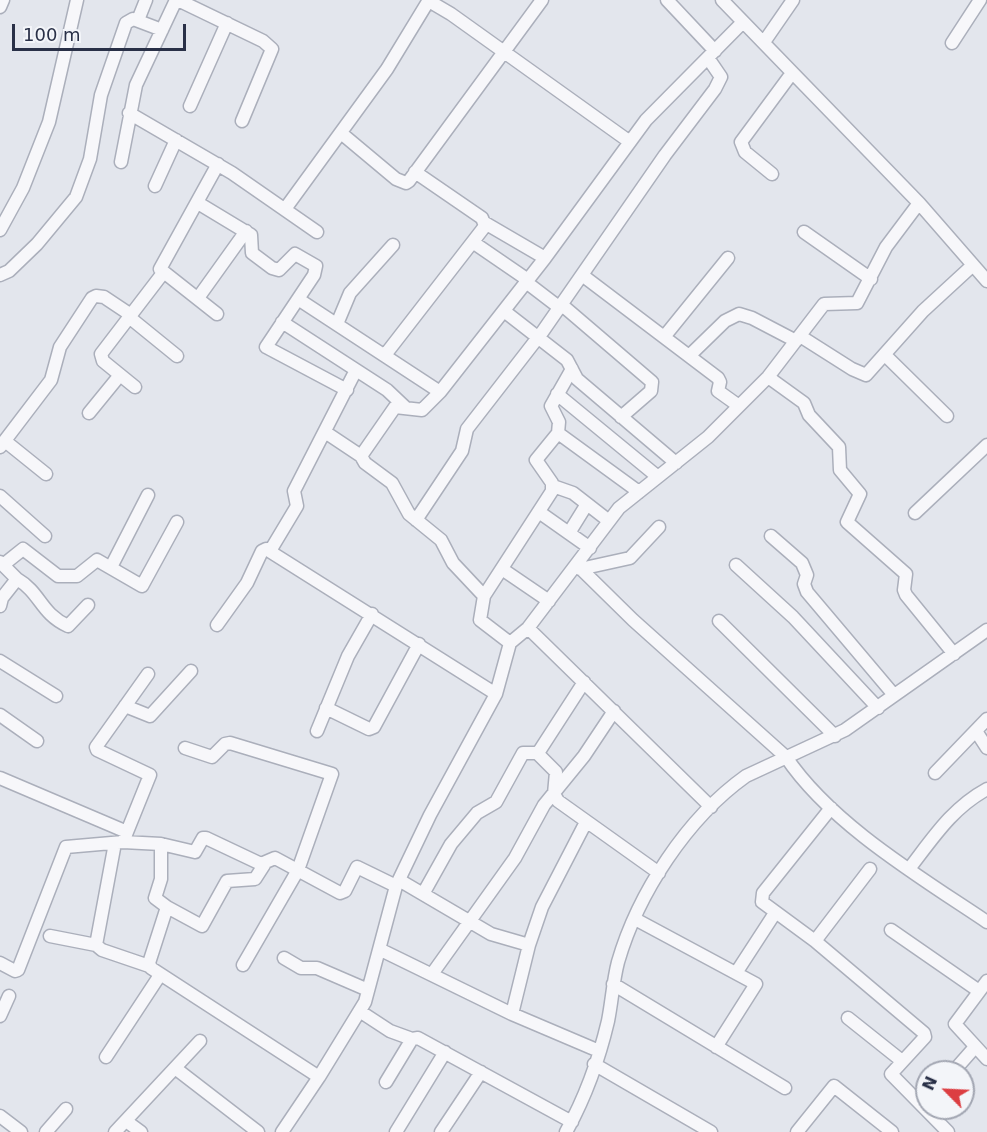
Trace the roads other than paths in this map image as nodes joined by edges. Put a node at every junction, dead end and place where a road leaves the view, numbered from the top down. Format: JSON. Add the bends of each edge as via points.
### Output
{"nodes":[{"id":1,"x":76,"y":0,"type":"edge"},
{"id":2,"x":146,"y":0,"type":"edge"},
{"id":3,"x":177,"y":0,"type":"edge"},
{"id":4,"x":429,"y":0,"type":"edge"},
{"id":5,"x":542,"y":0,"type":"edge"},
{"id":6,"x":667,"y":0,"type":"edge"},
{"id":7,"x":722,"y":0,"type":"edge"},
{"id":8,"x":793,"y":0,"type":"edge"},
{"id":9,"x":980,"y":0,"type":"edge"},
{"id":10,"x":138,"y":20,"type":"junction"},
{"id":11,"x":743,"y":22,"type":"junction"},
{"id":12,"x":227,"y":24,"type":"junction"},
{"id":13,"x":162,"y":30,"type":"junction"},
{"id":14,"x":764,"y":42,"type":"junction"},
{"id":15,"x":952,"y":43,"type":"dead end"},
{"id":16,"x":503,"y":52,"type":"junction"},
{"id":17,"x":711,"y":54,"type":"junction"},
{"id":18,"x":792,"y":74,"type":"junction"},
{"id":19,"x":190,"y":106,"type":"dead end"},
{"id":20,"x":129,"y":113,"type":"junction"},
{"id":21,"x":242,"y":121,"type":"dead end"},
{"id":22,"x":341,"y":133,"type":"junction"},
{"id":23,"x":176,"y":140,"type":"junction"},
{"id":24,"x":630,"y":142,"type":"junction"},
{"id":25,"x":121,"y":162,"type":"dead end"},
{"id":26,"x":218,"y":164,"type":"junction"},
{"id":27,"x":416,"y":172,"type":"junction"},
{"id":28,"x":772,"y":174,"type":"dead end"},
{"id":29,"x":155,"y":186,"type":"dead end"},
{"id":30,"x":920,"y":202,"type":"junction"},
{"id":31,"x":198,"y":203,"type":"junction"},
{"id":32,"x":285,"y":210,"type":"junction"},
{"id":33,"x":485,"y":223,"type":"junction"},
{"id":34,"x":0,"y":230,"type":"edge"},
{"id":35,"x":246,"y":231,"type":"junction"},
{"id":36,"x":317,"y":232,"type":"dead end"},
{"id":37,"x":804,"y":232,"type":"dead end"},
{"id":38,"x":474,"y":243,"type":"junction"},
{"id":39,"x":393,"y":245,"type":"dead end"},
{"id":40,"x":545,"y":258,"type":"junction"},
{"id":41,"x":728,"y":258,"type":"dead end"},
{"id":42,"x":973,"y":265,"type":"junction"},
{"id":43,"x":163,"y":273,"type":"junction"},
{"id":44,"x":0,"y":275,"type":"edge"},
{"id":45,"x":582,"y":275,"type":"junction"},
{"id":46,"x":871,"y":279,"type":"junction"},
{"id":47,"x":527,"y":281,"type":"junction"},
{"id":48,"x":987,"y":281,"type":"edge"},
{"id":49,"x":198,"y":298,"type":"junction"},
{"id":50,"x":298,"y":299,"type":"junction"},
{"id":51,"x":561,"y":306,"type":"junction"},
{"id":52,"x":504,"y":311,"type":"junction"},
{"id":53,"x":217,"y":314,"type":"dead end"},
{"id":54,"x":130,"y":316,"type":"junction"},
{"id":55,"x":282,"y":322,"type":"junction"},
{"id":56,"x":337,"y":324,"type":"junction"},
{"id":57,"x":664,"y":337,"type":"junction"},
{"id":58,"x":538,"y":338,"type":"junction"},
{"id":59,"x":798,"y":339,"type":"junction"},
{"id":60,"x":385,"y":354,"type":"junction"},
{"id":61,"x":885,"y":355,"type":"junction"},
{"id":62,"x":177,"y":356,"type":"dead end"},
{"id":63,"x":689,"y":356,"type":"junction"},
{"id":64,"x":572,"y":369,"type":"junction"},
{"id":65,"x":356,"y":370,"type":"junction"},
{"id":66,"x":120,"y":375,"type":"junction"},
{"id":67,"x":768,"y":377,"type":"junction"},
{"id":68,"x":135,"y":387,"type":"dead end"},
{"id":69,"x":347,"y":390,"type":"junction"},
{"id":70,"x":440,"y":392,"type":"junction"},
{"id":71,"x":557,"y":394,"type":"junction"},
{"id":72,"x":739,"y":406,"type":"junction"},
{"id":73,"x":405,"y":407,"type":"junction"},
{"id":74,"x":89,"y":413,"type":"dead end"},
{"id":75,"x":947,"y":416,"type":"dead end"},
{"id":76,"x":621,"y":417,"type":"junction"},
{"id":77,"x":325,"y":432,"type":"junction"},
{"id":78,"x":558,"y":432,"type":"junction"},
{"id":79,"x":2,"y":444,"type":"edge"},
{"id":80,"x":987,"y":445,"type":"edge"},
{"id":81,"x":361,"y":456,"type":"junction"},
{"id":82,"x":676,"y":463,"type":"junction"},
{"id":83,"x":46,"y":474,"type":"dead end"},
{"id":84,"x":658,"y":477,"type":"junction"},
{"id":85,"x":553,"y":486,"type":"junction"},
{"id":86,"x":639,"y":492,"type":"junction"},
{"id":87,"x":148,"y":495,"type":"dead end"},
{"id":88,"x":0,"y":496,"type":"edge"},
{"id":89,"x":587,"y":504,"type":"junction"},
{"id":90,"x":538,"y":512,"type":"junction"},
{"id":91,"x":915,"y":513,"type":"dead end"},
{"id":92,"x":416,"y":520,"type":"junction"},
{"id":93,"x":609,"y":521,"type":"junction"},
{"id":94,"x":177,"y":522,"type":"dead end"},
{"id":95,"x":658,"y":527,"type":"dead end"},
{"id":96,"x":569,"y":533,"type":"junction"},
{"id":97,"x":45,"y":536,"type":"dead end"},
{"id":98,"x":771,"y":536,"type":"dead end"},
{"id":99,"x":590,"y":548,"type":"junction"},
{"id":100,"x":270,"y":551,"type":"junction"},
{"id":101,"x":2,"y":564,"type":"edge"},
{"id":102,"x":736,"y":565,"type":"dead end"},
{"id":103,"x":111,"y":567,"type":"junction"},
{"id":104,"x":579,"y":567,"type":"junction"},
{"id":105,"x":502,"y":569,"type":"junction"},
{"id":106,"x":17,"y":579,"type":"junction"},
{"id":107,"x":484,"y":596,"type":"junction"},
{"id":108,"x":549,"y":602,"type":"junction"},
{"id":109,"x":88,"y":605,"type":"dead end"},
{"id":110,"x":0,"y":606,"type":"edge"},
{"id":111,"x":372,"y":614,"type":"junction"},
{"id":112,"x":719,"y":621,"type":"dead end"},
{"id":113,"x":217,"y":625,"type":"dead end"},
{"id":114,"x":528,"y":628,"type":"junction"},
{"id":115,"x":987,"y":630,"type":"edge"},
{"id":116,"x":510,"y":643,"type":"junction"},
{"id":117,"x":419,"y":644,"type":"junction"},
{"id":118,"x":954,"y":654,"type":"junction"},
{"id":119,"x":0,"y":661,"type":"edge"},
{"id":120,"x":191,"y":671,"type":"dead end"},
{"id":121,"x":148,"y":674,"type":"dead end"},
{"id":122,"x":584,"y":682,"type":"junction"},
{"id":123,"x":496,"y":694,"type":"junction"},
{"id":124,"x":894,"y":695,"type":"junction"},
{"id":125,"x":56,"y":696,"type":"dead end"},
{"id":126,"x":125,"y":706,"type":"junction"},
{"id":127,"x":326,"y":708,"type":"junction"},
{"id":128,"x":878,"y":708,"type":"junction"},
{"id":129,"x":614,"y":711,"type":"junction"},
{"id":130,"x":0,"y":715,"type":"edge"},
{"id":131,"x":987,"y":719,"type":"edge"},
{"id":132,"x":317,"y":731,"type":"dead end"},
{"id":133,"x":976,"y":731,"type":"junction"},
{"id":134,"x":835,"y":736,"type":"junction"},
{"id":135,"x":37,"y":741,"type":"dead end"},
{"id":136,"x":184,"y":748,"type":"dead end"},
{"id":137,"x":987,"y":748,"type":"edge"},
{"id":138,"x":537,"y":753,"type":"junction"},
{"id":139,"x":786,"y":757,"type":"junction"},
{"id":140,"x":935,"y":773,"type":"dead end"},
{"id":141,"x":1,"y":781,"type":"edge"},
{"id":142,"x":987,"y":789,"type":"edge"},
{"id":143,"x":554,"y":794,"type":"junction"},
{"id":144,"x":711,"y":807,"type":"junction"},
{"id":145,"x":831,"y":808,"type":"junction"},
{"id":146,"x":586,"y":822,"type":"junction"},
{"id":147,"x":122,"y":839,"type":"junction"},
{"id":148,"x":161,"y":844,"type":"junction"},
{"id":149,"x":264,"y":864,"type":"junction"},
{"id":150,"x":870,"y":869,"type":"dead end"},
{"id":151,"x":909,"y":869,"type":"junction"},
{"id":152,"x":298,"y":870,"type":"junction"},
{"id":153,"x":659,"y":873,"type":"junction"},
{"id":154,"x":398,"y":883,"type":"junction"},
{"id":155,"x":423,"y":894,"type":"junction"},
{"id":156,"x":167,"y":907,"type":"junction"},
{"id":157,"x":775,"y":913,"type":"junction"},
{"id":158,"x":635,"y":919,"type":"junction"},
{"id":159,"x":987,"y":922,"type":"edge"},
{"id":160,"x":470,"y":923,"type":"junction"},
{"id":161,"x":891,"y":930,"type":"dead end"},
{"id":162,"x":50,"y":936,"type":"dead end"},
{"id":163,"x":815,"y":941,"type":"junction"},
{"id":164,"x":96,"y":945,"type":"junction"},
{"id":165,"x":529,"y":945,"type":"junction"},
{"id":166,"x":381,"y":950,"type":"junction"},
{"id":167,"x":284,"y":958,"type":"dead end"},
{"id":168,"x":0,"y":963,"type":"edge"},
{"id":169,"x":243,"y":965,"type":"dead end"},
{"id":170,"x":149,"y":966,"type":"junction"},
{"id":171,"x":736,"y":973,"type":"junction"},
{"id":172,"x":432,"y":974,"type":"junction"},
{"id":173,"x":160,"y":975,"type":"junction"},
{"id":174,"x":613,"y":984,"type":"junction"},
{"id":175,"x":983,"y":986,"type":"edge"},
{"id":176,"x":368,"y":990,"type":"junction"},
{"id":177,"x":9,"y":996,"type":"dead end"},
{"id":178,"x":361,"y":1012,"type":"junction"},
{"id":179,"x":1,"y":1014,"type":"edge"},
{"id":180,"x":512,"y":1014,"type":"junction"},
{"id":181,"x":848,"y":1018,"type":"dead end"},
{"id":182,"x":412,"y":1039,"type":"junction"},
{"id":183,"x":200,"y":1041,"type":"dead end"},
{"id":184,"x":716,"y":1047,"type":"junction"},
{"id":185,"x":975,"y":1047,"type":"junction"},
{"id":186,"x":599,"y":1051,"type":"junction"},
{"id":187,"x":445,"y":1052,"type":"junction"},
{"id":188,"x":106,"y":1057,"type":"dead end"},
{"id":189,"x":987,"y":1059,"type":"edge"},
{"id":190,"x":964,"y":1060,"type":"edge"},
{"id":191,"x":902,"y":1061,"type":"junction"},
{"id":192,"x":594,"y":1064,"type":"junction"},
{"id":193,"x":175,"y":1068,"type":"junction"},
{"id":194,"x":481,"y":1072,"type":"junction"},
{"id":195,"x":319,"y":1077,"type":"junction"},
{"id":196,"x":387,"y":1082,"type":"dead end"},
{"id":197,"x":785,"y":1088,"type":"dead end"},
{"id":198,"x":915,"y":1096,"type":"edge"},
{"id":199,"x":66,"y":1109,"type":"dead end"},
{"id":200,"x":0,"y":1116,"type":"edge"},
{"id":201,"x":693,"y":1120,"type":"junction"},
{"id":202,"x":126,"y":1121,"type":"junction"},
{"id":203,"x":571,"y":1128,"type":"edge"},
{"id":204,"x":21,"y":1132,"type":"edge"},
{"id":205,"x":46,"y":1132,"type":"edge"},
{"id":206,"x":116,"y":1132,"type":"edge"},
{"id":207,"x":141,"y":1132,"type":"edge"},
{"id":208,"x":258,"y":1132,"type":"edge"},
{"id":209,"x":282,"y":1132,"type":"edge"},
{"id":210,"x":396,"y":1132,"type":"edge"},
{"id":211,"x":441,"y":1132,"type":"edge"},
{"id":212,"x":686,"y":1132,"type":"edge"},
{"id":213,"x":711,"y":1132,"type":"edge"},
{"id":214,"x":797,"y":1132,"type":"edge"},
{"id":215,"x":892,"y":1132,"type":"edge"}],
"edges":[{"from":1,"to":34,"type":"street","via":[[49,122],[23,188]]},
{"from":2,"to":10,"type":"street"},
{"from":3,"to":12,"type":"street"},
{"from":3,"to":13,"type":"street"},
{"from":4,"to":16,"type":"street"},
{"from":4,"to":22,"type":"street","via":[[387,69]]},
{"from":5,"to":16,"type":"street"},
{"from":6,"to":17,"type":"street"},
{"from":7,"to":11,"type":"street"},
{"from":8,"to":14,"type":"street"},
{"from":9,"to":15,"type":"street"},
{"from":10,"to":13,"type":"street"},
{"from":10,"to":44,"type":"street","via":[[129,19],[117,45],[101,95],[90,159],[76,197],[37,244]]},
{"from":11,"to":14,"type":"street"},
{"from":11,"to":17,"type":"street"},
{"from":12,"to":19,"type":"street"},
{"from":12,"to":21,"type":"street","via":[[272,49]]},
{"from":13,"to":20,"type":"street","via":[[136,85]]},
{"from":14,"to":18,"type":"street"},
{"from":16,"to":24,"type":"street"},
{"from":16,"to":27,"type":"street"},
{"from":17,"to":24,"type":"street","via":[[646,120]]},
{"from":17,"to":45,"type":"street","via":[[720,81]]},
{"from":18,"to":28,"type":"street","via":[[741,142],[745,152]]},
{"from":18,"to":30,"type":"street"},
{"from":20,"to":23,"type":"street"},
{"from":20,"to":25,"type":"street"},
{"from":22,"to":27,"type":"street","via":[[402,182],[409,181]]},
{"from":22,"to":32,"type":"street"},
{"from":23,"to":26,"type":"street"},
{"from":23,"to":29,"type":"street"},
{"from":24,"to":40,"type":"street"},
{"from":26,"to":31,"type":"street"},
{"from":26,"to":32,"type":"street"},
{"from":27,"to":33,"type":"street"},
{"from":30,"to":42,"type":"street"},
{"from":30,"to":46,"type":"street","via":[[886,248]]},
{"from":31,"to":35,"type":"street"},
{"from":31,"to":43,"type":"street","via":[[162,261]]},
{"from":32,"to":36,"type":"street"},
{"from":33,"to":38,"type":"street"},
{"from":33,"to":40,"type":"street"},
{"from":35,"to":49,"type":"street"},
{"from":35,"to":50,"type":"street","via":[[253,238],[252,253],[272,268],[282,269],[295,254],[316,266]]},
{"from":37,"to":46,"type":"street"},
{"from":38,"to":47,"type":"street"},
{"from":38,"to":60,"type":"street"},
{"from":39,"to":56,"type":"street","via":[[350,293]]},
{"from":40,"to":47,"type":"street"},
{"from":41,"to":57,"type":"street"},
{"from":42,"to":48,"type":"street"},
{"from":42,"to":61,"type":"street","via":[[923,311]]},
{"from":43,"to":49,"type":"street"},
{"from":43,"to":54,"type":"street"},
{"from":45,"to":51,"type":"street"},
{"from":45,"to":57,"type":"street"},
{"from":46,"to":59,"type":"street","via":[[857,303],[824,304]]},
{"from":47,"to":51,"type":"street"},
{"from":47,"to":52,"type":"street"},
{"from":49,"to":53,"type":"street"},
{"from":50,"to":55,"type":"street"},
{"from":50,"to":56,"type":"street"},
{"from":51,"to":58,"type":"street"},
{"from":51,"to":76,"type":"street","via":[[653,385]]},
{"from":52,"to":58,"type":"street"},
{"from":52,"to":70,"type":"street"},
{"from":54,"to":62,"type":"street"},
{"from":54,"to":66,"type":"street","via":[[101,354]]},
{"from":54,"to":79,"type":"street","via":[[104,297],[92,298],[60,347],[51,380]]},
{"from":55,"to":65,"type":"street"},
{"from":55,"to":69,"type":"street","via":[[267,349]]},
{"from":56,"to":60,"type":"street"},
{"from":57,"to":63,"type":"street"},
{"from":58,"to":64,"type":"street","via":[[567,360]]},
{"from":58,"to":92,"type":"street","via":[[467,429],[462,451]]},
{"from":59,"to":61,"type":"street","via":[[862,375]]},
{"from":59,"to":63,"type":"street","via":[[739,315],[725,321]]},
{"from":59,"to":67,"type":"street"},
{"from":60,"to":70,"type":"street"},
{"from":61,"to":75,"type":"street"},
{"from":63,"to":72,"type":"street","via":[[718,378],[718,391]]},
{"from":64,"to":71,"type":"street"},
{"from":64,"to":76,"type":"street","via":[[577,379]]},
{"from":65,"to":69,"type":"street"},
{"from":65,"to":73,"type":"street"},
{"from":66,"to":68,"type":"street"},
{"from":66,"to":74,"type":"street"},
{"from":67,"to":72,"type":"street"},
{"from":67,"to":118,"type":"street","via":[[804,403],[808,415],[839,447],[840,470],[860,494],[847,522],[906,574],[906,595]]},
{"from":69,"to":77,"type":"street"},
{"from":70,"to":73,"type":"street","via":[[422,410]]},
{"from":71,"to":78,"type":"street","via":[[551,411],[559,422]]},
{"from":71,"to":84,"type":"street"},
{"from":72,"to":82,"type":"street"},
{"from":73,"to":81,"type":"street","via":[[392,410]]},
{"from":76,"to":82,"type":"street"},
{"from":77,"to":81,"type":"street"},
{"from":77,"to":100,"type":"street","via":[[294,491],[295,510]]},
{"from":78,"to":85,"type":"street","via":[[536,460]]},
{"from":78,"to":86,"type":"street"},
{"from":79,"to":83,"type":"street"},
{"from":80,"to":91,"type":"street"},
{"from":81,"to":92,"type":"street","via":[[392,483]]},
{"from":82,"to":84,"type":"street"},
{"from":84,"to":86,"type":"street"},
{"from":85,"to":89,"type":"street","via":[[568,490]]},
{"from":85,"to":90,"type":"street"},
{"from":86,"to":93,"type":"street"},
{"from":87,"to":103,"type":"street"},
{"from":88,"to":97,"type":"street"},
{"from":89,"to":93,"type":"street"},
{"from":89,"to":96,"type":"street"},
{"from":90,"to":96,"type":"street"},
{"from":90,"to":105,"type":"street"},
{"from":92,"to":107,"type":"street","via":[[441,540],[453,563]]},
{"from":93,"to":99,"type":"street"},
{"from":94,"to":103,"type":"street","via":[[142,585]]},
{"from":95,"to":104,"type":"street","via":[[630,558]]},
{"from":96,"to":99,"type":"street"},
{"from":98,"to":124,"type":"street","via":[[802,563],[807,592]]},
{"from":99,"to":104,"type":"street"},
{"from":100,"to":111,"type":"street"},
{"from":100,"to":113,"type":"street","via":[[262,551],[242,590]]},
{"from":101,"to":103,"type":"street","via":[[23,549],[55,575],[77,576],[97,560]]},
{"from":101,"to":106,"type":"street"},
{"from":102,"to":128,"type":"street","via":[[793,617]]},
{"from":104,"to":108,"type":"street"},
{"from":104,"to":139,"type":"street"},
{"from":105,"to":107,"type":"street"},
{"from":105,"to":108,"type":"street"},
{"from":106,"to":109,"type":"street","via":[[31,588],[46,612],[68,627]]},
{"from":106,"to":110,"type":"street"},
{"from":107,"to":116,"type":"street","via":[[480,620]]},
{"from":108,"to":114,"type":"street"},
{"from":111,"to":117,"type":"street"},
{"from":111,"to":127,"type":"street","via":[[348,656]]},
{"from":112,"to":134,"type":"street"},
{"from":114,"to":116,"type":"street"},
{"from":114,"to":122,"type":"street"},
{"from":115,"to":118,"type":"street"},
{"from":116,"to":123,"type":"street"},
{"from":117,"to":123,"type":"street"},
{"from":117,"to":127,"type":"street","via":[[374,727],[369,729]]},
{"from":118,"to":124,"type":"street"},
{"from":119,"to":125,"type":"street"},
{"from":120,"to":126,"type":"street","via":[[150,716]]},
{"from":121,"to":126,"type":"street"},
{"from":122,"to":129,"type":"street"},
{"from":122,"to":138,"type":"street"},
{"from":123,"to":154,"type":"street"},
{"from":124,"to":128,"type":"street"},
{"from":126,"to":147,"type":"street","via":[[96,748],[150,775]]},
{"from":127,"to":132,"type":"street"},
{"from":128,"to":134,"type":"street"},
{"from":129,"to":143,"type":"street"},
{"from":129,"to":144,"type":"street"},
{"from":130,"to":135,"type":"street"},
{"from":131,"to":133,"type":"street"},
{"from":133,"to":137,"type":"street"},
{"from":133,"to":140,"type":"street"},
{"from":134,"to":139,"type":"street"},
{"from":136,"to":152,"type":"street","via":[[212,757],[231,743],[331,773]]},
{"from":138,"to":143,"type":"street","via":[[556,772]]},
{"from":138,"to":155,"type":"street","via":[[525,752],[521,756],[496,802],[477,813],[451,844]]},
{"from":139,"to":144,"type":"street","via":[[746,776]]},
{"from":139,"to":145,"type":"street"},
{"from":141,"to":147,"type":"street"},
{"from":142,"to":151,"type":"street","via":[[954,812]]},
{"from":143,"to":146,"type":"street"},
{"from":143,"to":160,"type":"street"},
{"from":144,"to":153,"type":"street"},
{"from":145,"to":151,"type":"street"},
{"from":145,"to":157,"type":"street","via":[[763,893],[762,902]]},
{"from":146,"to":153,"type":"street"},
{"from":146,"to":165,"type":"street","via":[[547,898]]},
{"from":147,"to":148,"type":"street"},
{"from":147,"to":164,"type":"street"},
{"from":147,"to":168,"type":"street","via":[[66,847],[18,970]]},
{"from":148,"to":149,"type":"street","via":[[195,852],[204,837]]},
{"from":148,"to":156,"type":"street","via":[[155,898]]},
{"from":149,"to":152,"type":"street","via":[[275,858]]},
{"from":149,"to":156,"type":"street","via":[[255,879],[227,881],[202,926]]},
{"from":150,"to":163,"type":"street"},
{"from":151,"to":159,"type":"street"},
{"from":152,"to":154,"type":"street","via":[[340,893],[345,891],[357,867]]},
{"from":152,"to":169,"type":"street"},
{"from":153,"to":158,"type":"street"},
{"from":154,"to":155,"type":"street"},
{"from":154,"to":166,"type":"street"},
{"from":155,"to":160,"type":"street"},
{"from":156,"to":170,"type":"street"},
{"from":157,"to":163,"type":"street"},
{"from":157,"to":171,"type":"street"},
{"from":158,"to":171,"type":"street"},
{"from":158,"to":174,"type":"street"},
{"from":160,"to":165,"type":"street"},
{"from":160,"to":172,"type":"street"},
{"from":161,"to":175,"type":"street"},
{"from":162,"to":164,"type":"street"},
{"from":163,"to":191,"type":"street","via":[[924,1033]]},
{"from":164,"to":170,"type":"street"},
{"from":165,"to":180,"type":"street"},
{"from":166,"to":172,"type":"street"},
{"from":166,"to":176,"type":"street"},
{"from":167,"to":176,"type":"street","via":[[301,968],[317,968]]},
{"from":170,"to":173,"type":"street"},
{"from":171,"to":184,"type":"street","via":[[756,986]]},
{"from":172,"to":180,"type":"street"},
{"from":173,"to":188,"type":"street"},
{"from":173,"to":195,"type":"street"},
{"from":174,"to":184,"type":"street"},
{"from":174,"to":186,"type":"street"},
{"from":175,"to":185,"type":"street","via":[[955,1024]]},
{"from":176,"to":178,"type":"street"},
{"from":177,"to":179,"type":"street"},
{"from":178,"to":182,"type":"street","via":[[390,1031]]},
{"from":178,"to":195,"type":"street"},
{"from":180,"to":186,"type":"street"},
{"from":181,"to":191,"type":"street"},
{"from":182,"to":187,"type":"street","via":[[418,1038]]},
{"from":182,"to":196,"type":"street"},
{"from":183,"to":193,"type":"street"},
{"from":184,"to":197,"type":"street"},
{"from":185,"to":189,"type":"street"},
{"from":185,"to":190,"type":"street"},
{"from":186,"to":192,"type":"street"},
{"from":187,"to":194,"type":"street"},
{"from":187,"to":210,"type":"street"},
{"from":191,"to":198,"type":"street","via":[[892,1077]]},
{"from":192,"to":201,"type":"street"},
{"from":192,"to":203,"type":"street"},
{"from":193,"to":202,"type":"street"},
{"from":193,"to":208,"type":"street"},
{"from":194,"to":203,"type":"street"},
{"from":194,"to":211,"type":"street"},
{"from":195,"to":209,"type":"street"},
{"from":199,"to":205,"type":"street"},
{"from":200,"to":204,"type":"street"},
{"from":201,"to":212,"type":"street"},
{"from":201,"to":213,"type":"street"},
{"from":202,"to":206,"type":"street"},
{"from":202,"to":207,"type":"street"},
{"from":214,"to":215,"type":"street","via":[[834,1086]]}]}
